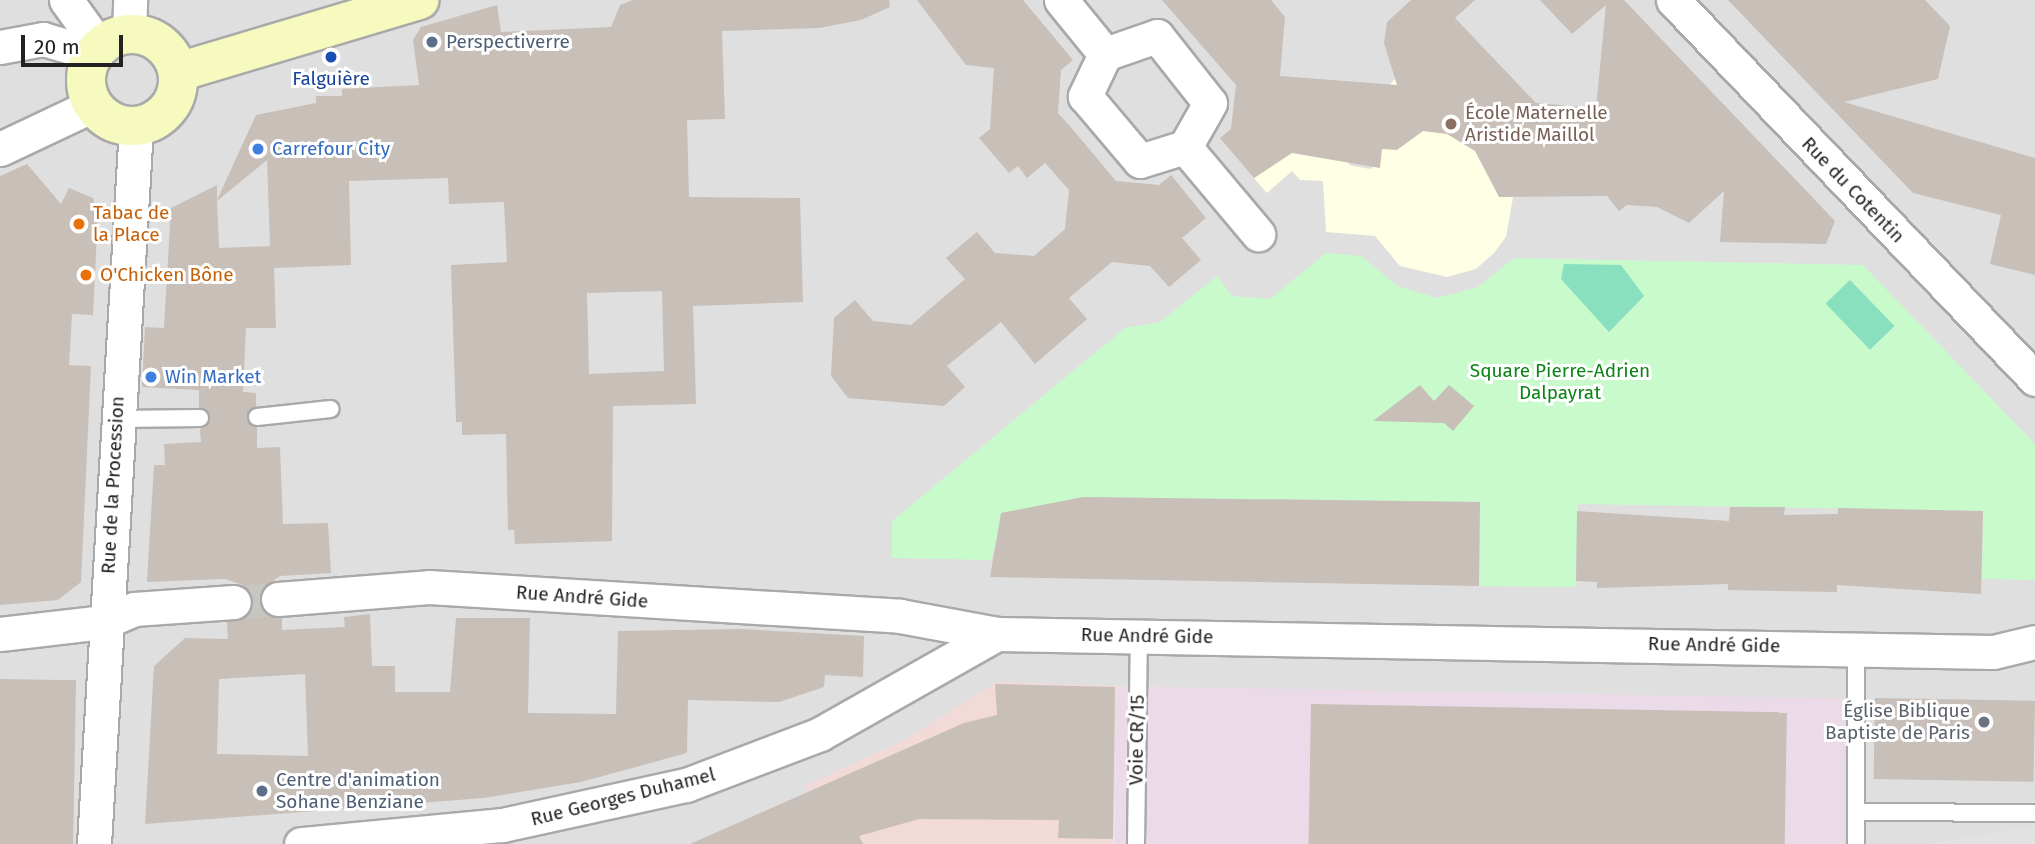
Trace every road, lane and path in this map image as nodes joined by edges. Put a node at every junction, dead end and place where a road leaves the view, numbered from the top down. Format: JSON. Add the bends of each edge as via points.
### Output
{"nodes":[{"id":1,"x":66,"y":0,"type":"edge"},
{"id":2,"x":420,"y":0,"type":"edge"},
{"id":3,"x":1061,"y":0,"type":"edge"},
{"id":4,"x":1673,"y":0,"type":"edge"},
{"id":5,"x":113,"y":33,"type":"edge"},
{"id":6,"x":0,"y":47,"type":"edge"},
{"id":7,"x":1105,"y":54,"type":"junction"},
{"id":8,"x":178,"y":72,"type":"junction"},
{"id":9,"x":93,"y":105,"type":"junction"},
{"id":10,"x":136,"y":126,"type":"junction"},
{"id":11,"x":1185,"y":147,"type":"junction"},
{"id":12,"x":0,"y":149,"type":"edge"},
{"id":13,"x":1258,"y":233,"type":"dead end"},
{"id":14,"x":2035,"y":379,"type":"edge"},
{"id":15,"x":331,"y":410,"type":"dead end"},
{"id":16,"x":257,"y":417,"type":"dead end"},
{"id":17,"x":200,"y":418,"type":"dead end"},
{"id":18,"x":117,"y":419,"type":"junction"},
{"id":19,"x":278,"y":600,"type":"tunnel mouth"},
{"id":20,"x":234,"y":602,"type":"tunnel mouth"},
{"id":21,"x":104,"y":622,"type":"junction"},
{"id":22,"x":0,"y":634,"type":"edge"},
{"id":23,"x":997,"y":634,"type":"junction"},
{"id":24,"x":1139,"y":636,"type":"junction"},
{"id":25,"x":2027,"y":645,"type":"edge"},
{"id":26,"x":1856,"y":648,"type":"junction"},
{"id":27,"x":1856,"y":812,"type":"junction"},
{"id":28,"x":2035,"y":813,"type":"edge"},
{"id":29,"x":94,"y":844,"type":"edge"},
{"id":30,"x":301,"y":844,"type":"edge"},
{"id":31,"x":1136,"y":844,"type":"edge"},
{"id":32,"x":1856,"y":844,"type":"edge"}],
"edges":[{"from":1,"to":5,"type":"street"},
{"from":2,"to":8,"type":"street"},
{"from":3,"to":7,"type":"street"},
{"from":4,"to":14,"type":"street","name":"Rue du Cotentin"},
{"from":5,"to":6,"type":"street"},
{"from":5,"to":8,"type":"street","via":[[163,45]]},
{"from":5,"to":9,"type":"street","via":[[86,77]]},
{"from":7,"to":11,"type":"street","via":[[1085,96],[1140,161]]},
{"from":7,"to":11,"type":"street","via":[[1157,36],[1210,103]]},
{"from":8,"to":10,"type":"street","via":[[176,94],[164,114]]},
{"from":9,"to":10,"type":"street","via":[[113,121]]},
{"from":9,"to":12,"type":"street"},
{"from":10,"to":18,"type":"street","name":"Rue de la Procession"},
{"from":11,"to":13,"type":"street"},
{"from":15,"to":16,"type":"lane"},
{"from":17,"to":18,"type":"lane"},
{"from":18,"to":21,"type":"street","name":"Rue de la Procession"},
{"from":19,"to":23,"type":"street","name":"Rue André Gide","via":[[429,586],[900,616]]},
{"from":20,"to":21,"type":"street","via":[[134,609]]},
{"from":21,"to":22,"type":"street"},
{"from":21,"to":29,"type":"street","name":"Rue de la Procession"},
{"from":23,"to":24,"type":"street","name":"Rue André Gide"},
{"from":23,"to":30,"type":"street","name":"Rue Georges Duhamel","via":[[820,734],[686,785],[502,825]]},
{"from":24,"to":26,"type":"street","name":"Rue André Gide"},
{"from":24,"to":31,"type":"lane","name":"Voie CR/15"},
{"from":25,"to":26,"type":"street","name":"Rue André Gide"},
{"from":26,"to":27,"type":"lane"},
{"from":27,"to":28,"type":"lane"},
{"from":27,"to":32,"type":"lane"}]}
